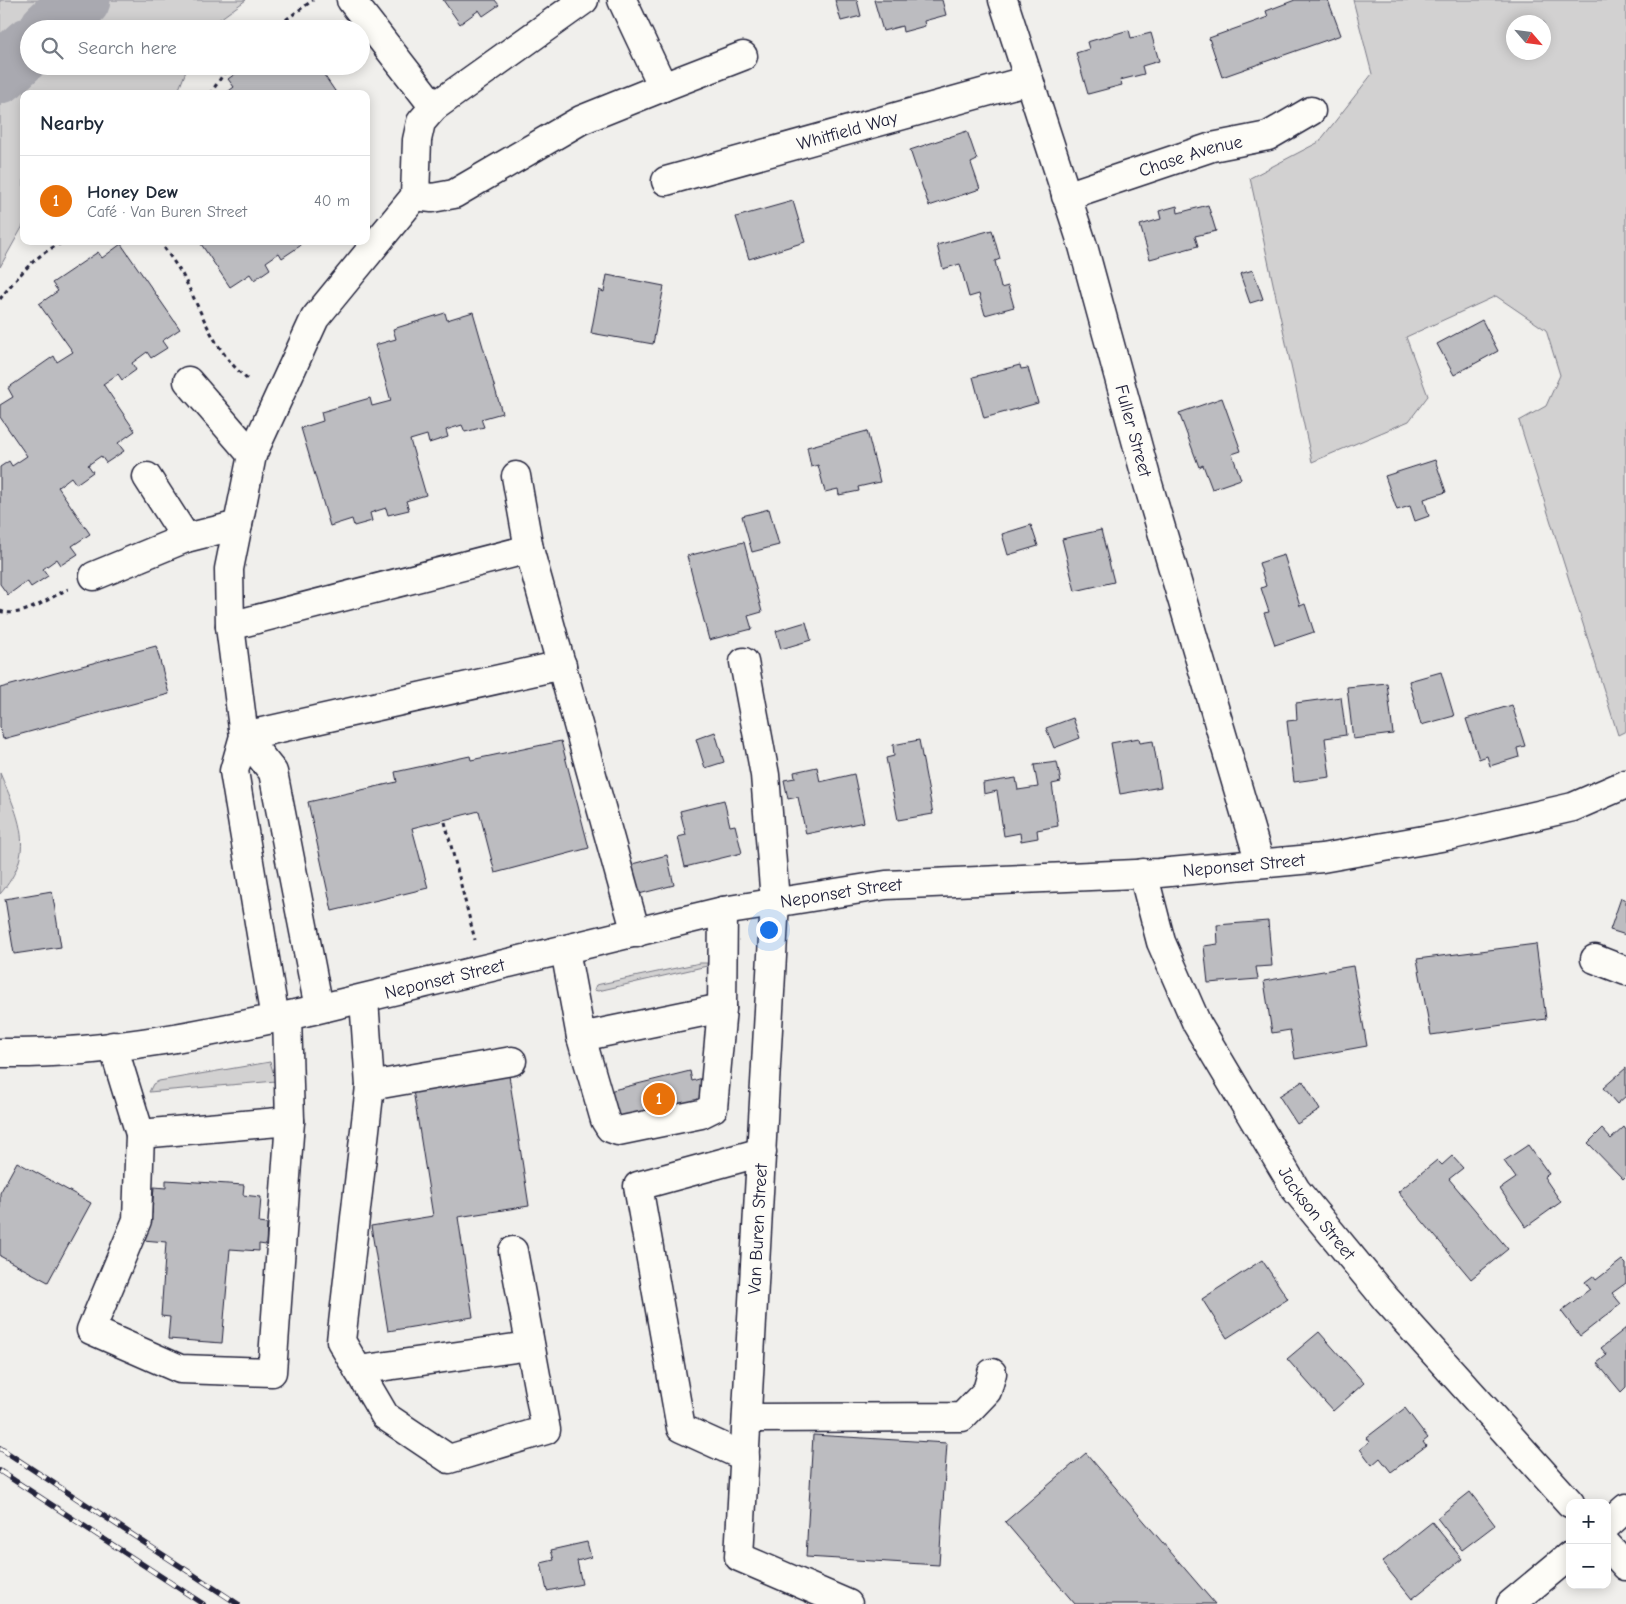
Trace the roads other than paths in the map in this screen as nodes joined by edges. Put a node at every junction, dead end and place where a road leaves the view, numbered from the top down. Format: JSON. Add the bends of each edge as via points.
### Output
{"nodes":[{"id":1,"x":351,"y":0,"type":"edge"},
{"id":2,"x":584,"y":0,"type":"edge"},
{"id":3,"x":622,"y":0,"type":"edge"},
{"id":4,"x":1003,"y":0,"type":"edge"},
{"id":5,"x":367,"y":20,"type":"edge"},
{"id":6,"x":370,"y":24,"type":"edge"},
{"id":7,"x":743,"y":56,"type":"dead end"},
{"id":8,"x":1028,"y":80,"type":"junction"},
{"id":9,"x":663,"y":87,"type":"junction"},
{"id":10,"x":434,"y":107,"type":"junction"},
{"id":11,"x":1311,"y":111,"type":"dead end"},
{"id":12,"x":666,"y":181,"type":"dead end"},
{"id":13,"x":415,"y":196,"type":"junction"},
{"id":14,"x":1066,"y":196,"type":"junction"},
{"id":15,"x":188,"y":381,"type":"dead end"},
{"id":16,"x":252,"y":455,"type":"junction"},
{"id":17,"x":516,"y":476,"type":"dead end"},
{"id":18,"x":147,"y":477,"type":"dead end"},
{"id":19,"x":238,"y":525,"type":"junction"},
{"id":20,"x":186,"y":538,"type":"junction"},
{"id":21,"x":529,"y":549,"type":"junction"},
{"id":22,"x":94,"y":576,"type":"road end"},
{"id":23,"x":230,"y":626,"type":"junction"},
{"id":24,"x":744,"y":662,"type":"dead end"},
{"id":25,"x":562,"y":665,"type":"junction"},
{"id":26,"x":244,"y":736,"type":"junction"},
{"id":27,"x":1626,"y":784,"type":"edge"},
{"id":28,"x":1260,"y":863,"type":"junction"},
{"id":29,"x":1143,"y":873,"type":"junction"},
{"id":30,"x":775,"y":901,"type":"junction"},
{"id":31,"x":723,"y":912,"type":"junction"},
{"id":32,"x":636,"y":933,"type":"junction"},
{"id":33,"x":566,"y":950,"type":"junction"},
{"id":34,"x":1595,"y":959,"type":"dead end"},
{"id":35,"x":1626,"y":971,"type":"edge"},
{"id":36,"x":364,"y":999,"type":"junction"},
{"id":37,"x":319,"y":1008,"type":"junction"},
{"id":38,"x":722,"y":1008,"type":"junction"},
{"id":39,"x":281,"y":1018,"type":"junction"},
{"id":40,"x":581,"y":1037,"type":"junction"},
{"id":41,"x":113,"y":1046,"type":"junction"},
{"id":42,"x":0,"y":1053,"type":"edge"},
{"id":43,"x":512,"y":1061,"type":"dead end"},
{"id":44,"x":370,"y":1086,"type":"junction"},
{"id":45,"x":290,"y":1121,"type":"junction"},
{"id":46,"x":140,"y":1134,"type":"junction"},
{"id":47,"x":762,"y":1152,"type":"junction"},
{"id":48,"x":513,"y":1252,"type":"dead end"},
{"id":49,"x":530,"y":1346,"type":"junction"},
{"id":50,"x":358,"y":1370,"type":"junction"},
{"id":51,"x":992,"y":1373,"type":"dead end"},
{"id":52,"x":747,"y":1418,"type":"junction"},
{"id":53,"x":745,"y":1458,"type":"junction"},
{"id":54,"x":1566,"y":1500,"type":"edge"},
{"id":55,"x":1626,"y":1508,"type":"edge"},
{"id":56,"x":1611,"y":1521,"type":"edge"},
{"id":57,"x":1611,"y":1549,"type":"edge"},
{"id":58,"x":1566,"y":1558,"type":"edge"},
{"id":59,"x":1626,"y":1566,"type":"edge"},
{"id":60,"x":848,"y":1604,"type":"edge"},
{"id":61,"x":1511,"y":1604,"type":"edge"}],
"edges":[{"from":1,"to":5,"type":"street"},
{"from":2,"to":10,"type":"street"},
{"from":3,"to":9,"type":"street"},
{"from":4,"to":8,"type":"street","name":"Fuller Street"},
{"from":6,"to":10,"type":"street"},
{"from":7,"to":9,"type":"street"},
{"from":8,"to":12,"type":"street","name":"Whitfield Way"},
{"from":8,"to":14,"type":"street","name":"Fuller Street"},
{"from":9,"to":13,"type":"street","via":[[581,120],[454,194],[432,198]]},
{"from":10,"to":13,"type":"street","via":[[421,122],[417,140]]},
{"from":11,"to":14,"type":"street","name":"Chase Avenue","via":[[1268,136],[1212,147]]},
{"from":13,"to":16,"type":"street","via":[[315,318]]},
{"from":14,"to":28,"type":"street","name":"Fuller Street"},
{"from":15,"to":16,"type":"street"},
{"from":16,"to":19,"type":"street"},
{"from":17,"to":21,"type":"street"},
{"from":18,"to":20,"type":"street"},
{"from":19,"to":20,"type":"street"},
{"from":19,"to":23,"type":"street","via":[[229,569]]},
{"from":20,"to":22,"type":"street"},
{"from":21,"to":23,"type":"street"},
{"from":21,"to":25,"type":"street"},
{"from":23,"to":26,"type":"street"},
{"from":24,"to":30,"type":"street","name":"Van Buren Street","via":[[765,775]]},
{"from":25,"to":26,"type":"street"},
{"from":25,"to":32,"type":"street"},
{"from":26,"to":37,"type":"street","via":[[273,772]]},
{"from":26,"to":39,"type":"street","via":[[234,771]]},
{"from":27,"to":28,"type":"street","name":"Neponset Street","via":[[1573,807],[1452,835],[1322,858]]},
{"from":28,"to":29,"type":"street","name":"Neponset Street"},
{"from":29,"to":30,"type":"street","name":"Neponset Street","via":[[886,885]]},
{"from":29,"to":54,"type":"street","name":"Jackson Street","via":[[1162,942],[1197,1024],[1296,1190],[1385,1298]]},
{"from":30,"to":31,"type":"street","name":"Neponset Street"},
{"from":30,"to":47,"type":"street","name":"Van Buren Street"},
{"from":31,"to":32,"type":"street","name":"Neponset Street"},
{"from":31,"to":38,"type":"street"},
{"from":32,"to":33,"type":"street","name":"Neponset Street"},
{"from":33,"to":36,"type":"street","name":"Neponset Street"},
{"from":33,"to":40,"type":"street"},
{"from":34,"to":35,"type":"street"},
{"from":36,"to":37,"type":"street","name":"Neponset Street"},
{"from":36,"to":44,"type":"street"},
{"from":37,"to":39,"type":"street","name":"Neponset Street"},
{"from":38,"to":40,"type":"street"},
{"from":38,"to":40,"type":"street","via":[[713,1108],[691,1116],[618,1131],[610,1128]]},
{"from":39,"to":41,"type":"street","name":"Neponset Street"},
{"from":39,"to":45,"type":"street"},
{"from":41,"to":42,"type":"street","name":"Neponset Street","via":[[39,1054]]},
{"from":41,"to":46,"type":"street"},
{"from":43,"to":44,"type":"street"},
{"from":44,"to":50,"type":"street","via":[[341,1341]]},
{"from":45,"to":46,"type":"street"},
{"from":45,"to":46,"type":"street","via":[[272,1372],[180,1369],[91,1330],[137,1220]]},
{"from":47,"to":52,"type":"street","name":"Van Buren Street"},
{"from":47,"to":53,"type":"street","via":[[638,1186],[681,1428]]},
{"from":48,"to":49,"type":"street"},
{"from":49,"to":50,"type":"street"},
{"from":49,"to":50,"type":"street","via":[[546,1430],[449,1459],[385,1416]]},
{"from":51,"to":52,"type":"street","via":[[986,1391],[962,1417]]},
{"from":52,"to":53,"type":"street","name":"Van Buren Street"},
{"from":53,"to":60,"type":"street","name":"Van Buren Street","via":[[739,1557]]},
{"from":55,"to":56,"type":"street"},
{"from":57,"to":59,"type":"street"},
{"from":58,"to":61,"type":"street"}]}
